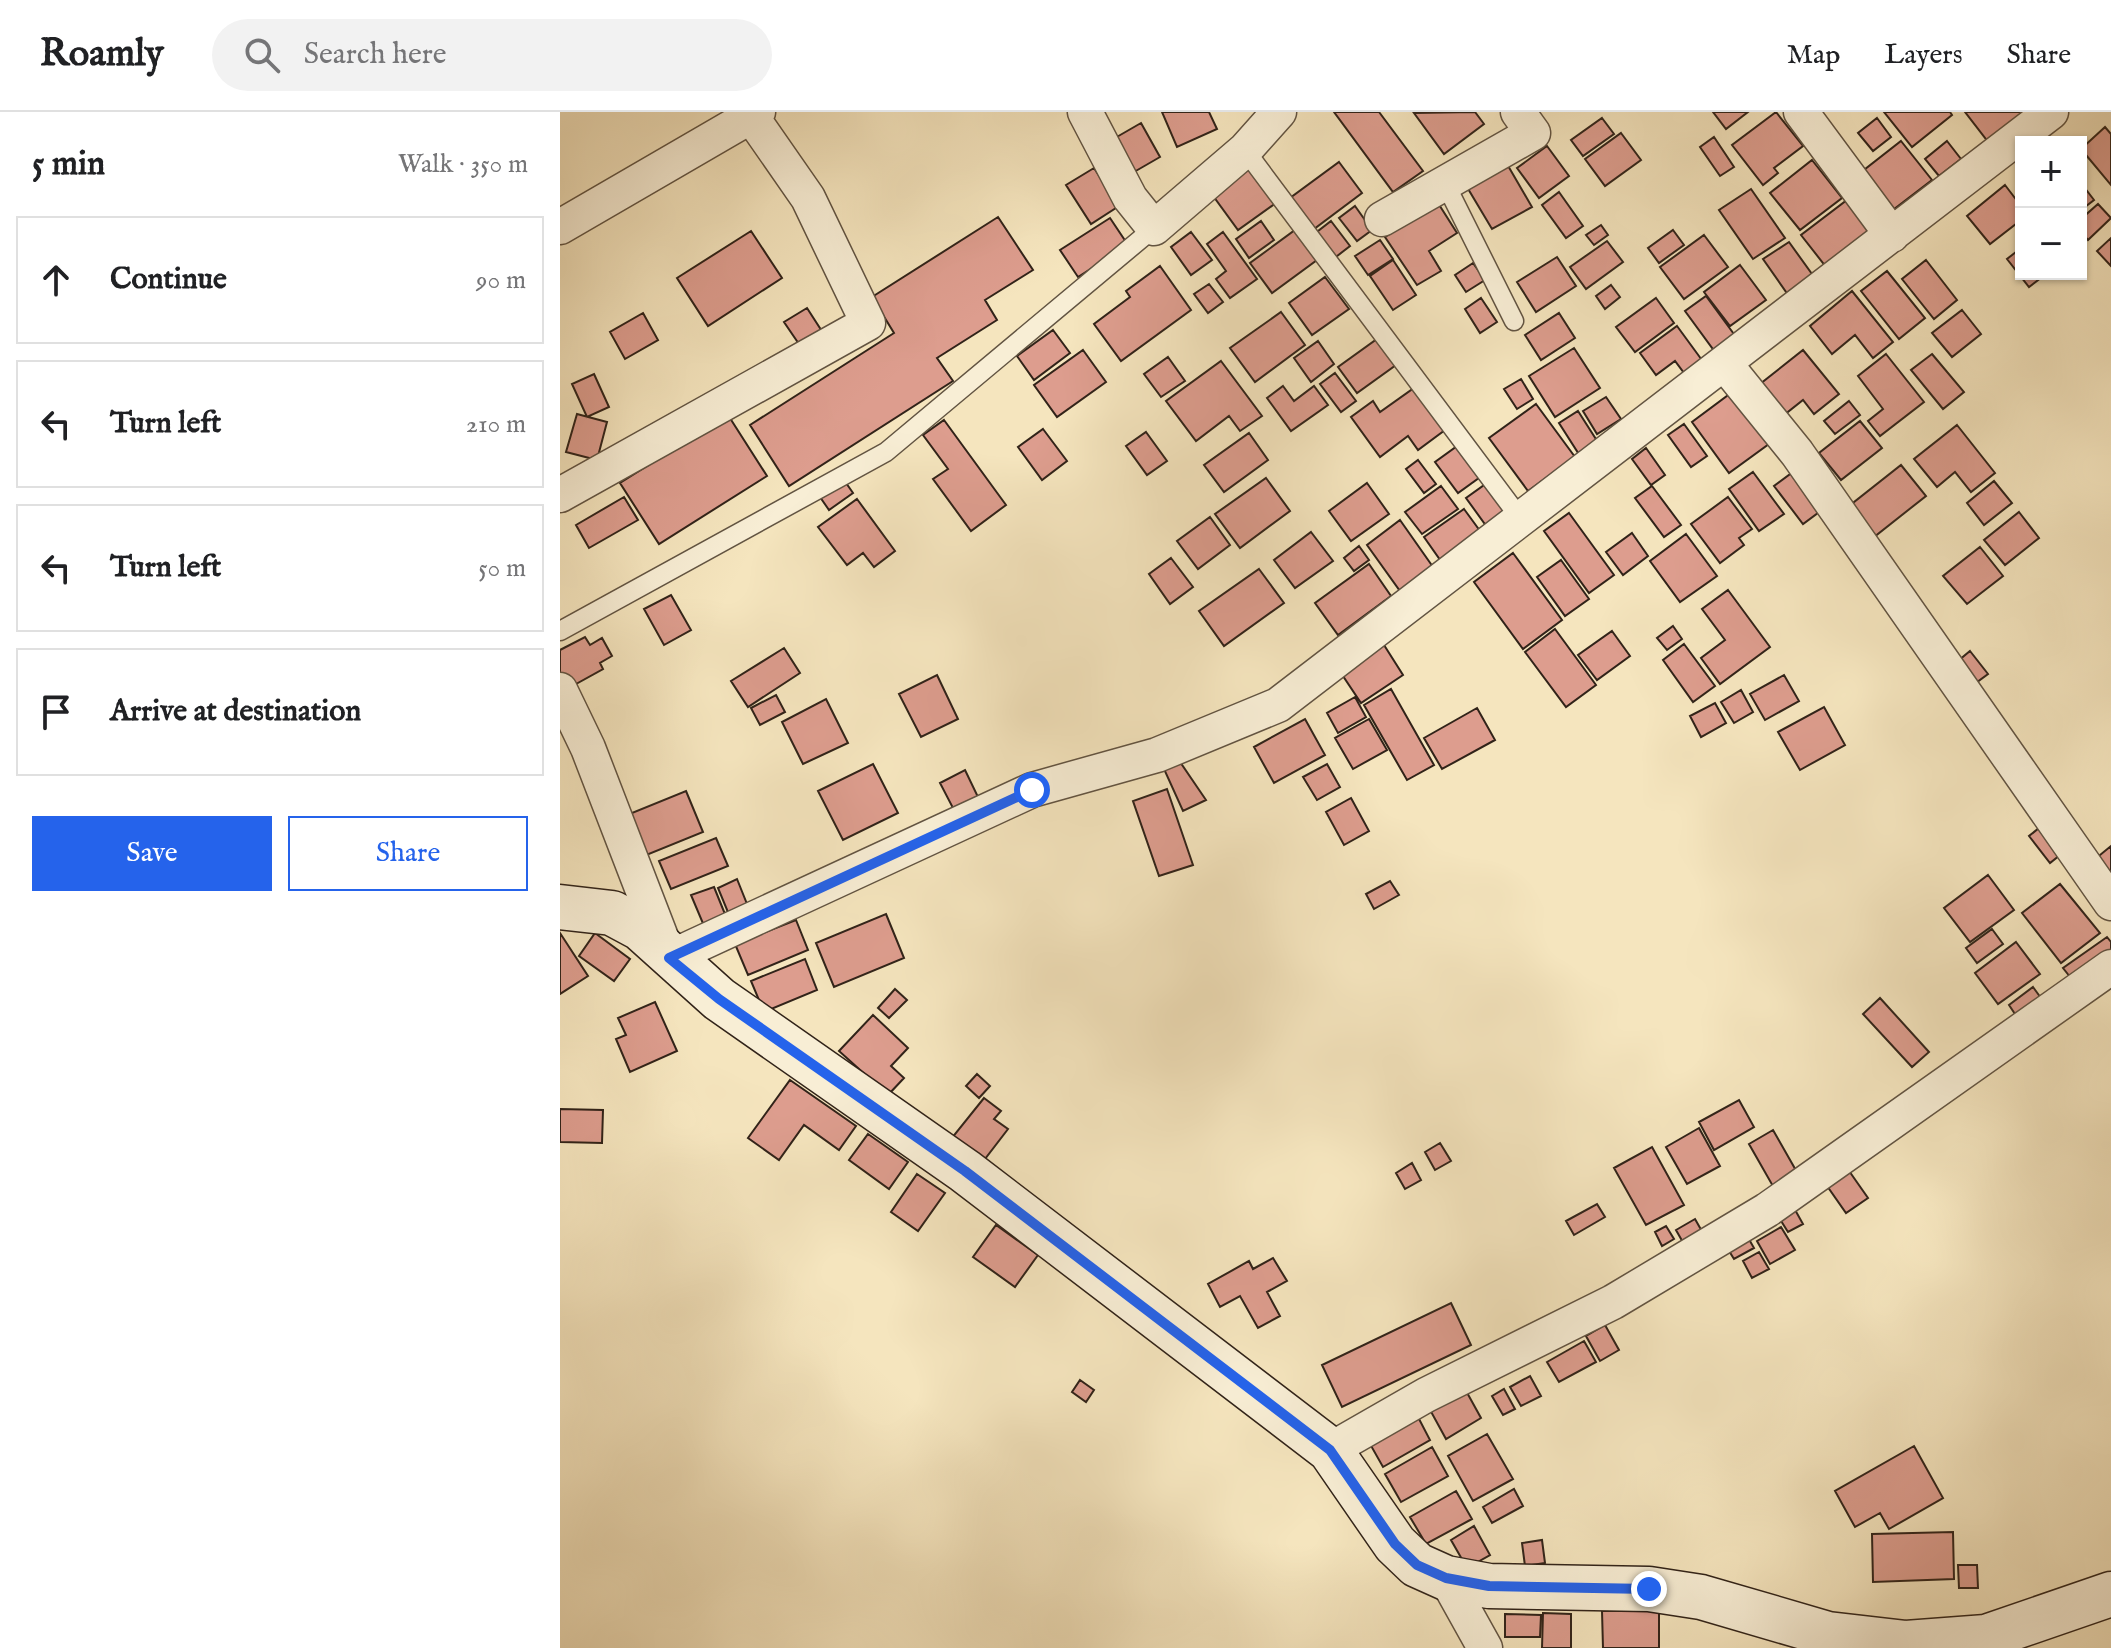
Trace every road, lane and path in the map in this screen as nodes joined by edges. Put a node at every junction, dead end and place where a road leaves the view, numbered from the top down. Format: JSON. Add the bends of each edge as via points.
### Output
{"nodes":[{"id":1,"x":1085,"y":112,"type":"edge"},
{"id":2,"x":1279,"y":112,"type":"edge"},
{"id":3,"x":1518,"y":112,"type":"edge"},
{"id":4,"x":1801,"y":112,"type":"edge"},
{"id":5,"x":2051,"y":112,"type":"edge"},
{"id":6,"x":754,"y":114,"type":"edge"},
{"id":7,"x":1245,"y":150,"type":"junction"},
{"id":8,"x":1445,"y":183,"type":"junction"},
{"id":9,"x":1382,"y":219,"type":"dead end"},
{"id":10,"x":560,"y":227,"type":"edge"},
{"id":11,"x":1154,"y":228,"type":"junction"},
{"id":12,"x":1892,"y":235,"type":"junction"},
{"id":13,"x":1514,"y":321,"type":"dead end"},
{"id":14,"x":1725,"y":364,"type":"junction"},
{"id":15,"x":560,"y":495,"type":"edge"},
{"id":16,"x":1520,"y":518,"type":"junction"},
{"id":17,"x":560,"y":631,"type":"edge"},
{"id":18,"x":560,"y":690,"type":"edge"},
{"id":19,"x":2111,"y":903,"type":"edge"},
{"id":20,"x":560,"y":907,"type":"edge"},
{"id":21,"x":669,"y":958,"type":"junction"},
{"id":22,"x":2111,"y":967,"type":"edge"},
{"id":23,"x":1330,"y":1450,"type":"junction"},
{"id":24,"x":1446,"y":1578,"type":"junction"},
{"id":25,"x":2111,"y":1594,"type":"edge"},
{"id":26,"x":1485,"y":1648,"type":"edge"}],
"edges":[{"from":1,"to":11,"type":"street","via":[[1130,198]]},
{"from":2,"to":7,"type":"street"},
{"from":3,"to":8,"type":"street","via":[[1533,133]]},
{"from":4,"to":12,"type":"street"},
{"from":5,"to":12,"type":"street"},
{"from":6,"to":10,"type":"street"},
{"from":6,"to":15,"type":"street","via":[[808,198],[868,323]]},
{"from":7,"to":11,"type":"street"},
{"from":7,"to":16,"type":"lane"},
{"from":8,"to":9,"type":"street"},
{"from":8,"to":13,"type":"lane"},
{"from":11,"to":17,"type":"lane","via":[[886,452]]},
{"from":12,"to":14,"type":"street"},
{"from":14,"to":16,"type":"street"},
{"from":14,"to":19,"type":"street","via":[[1805,465]]},
{"from":16,"to":21,"type":"street","via":[[1278,705],[1157,755],[1032,790]]},
{"from":18,"to":21,"type":"street","via":[[588,748]]},
{"from":20,"to":21,"type":"street","via":[[612,913],[640,928]]},
{"from":21,"to":23,"type":"street","via":[[719,999],[965,1171]]},
{"from":22,"to":23,"type":"street","via":[[1767,1210],[1613,1302],[1426,1395]]},
{"from":23,"to":24,"type":"street","via":[[1395,1544],[1417,1565]]},
{"from":24,"to":25,"type":"street","via":[[1489,1586],[1649,1589],[1701,1597],[1828,1634],[1906,1643],[1986,1637]]},
{"from":24,"to":26,"type":"street"}]}
